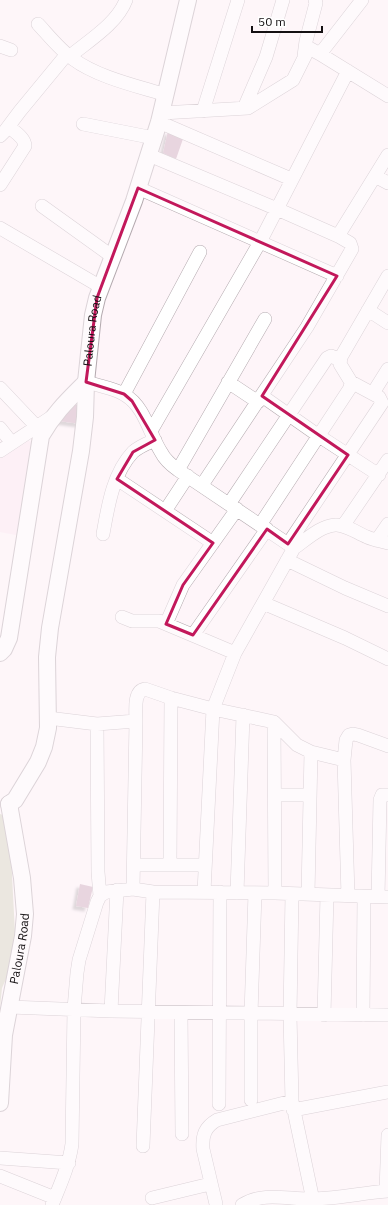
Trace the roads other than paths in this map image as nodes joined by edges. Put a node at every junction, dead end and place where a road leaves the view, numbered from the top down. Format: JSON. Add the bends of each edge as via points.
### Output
{"nodes":[{"id":1,"x":126,"y":0,"type":"edge"},
{"id":2,"x":188,"y":0,"type":"edge"},
{"id":3,"x":238,"y":0,"type":"edge"},
{"id":4,"x":282,"y":0,"type":"edge"},
{"id":5,"x":315,"y":0,"type":"edge"},
{"id":6,"x":362,"y":0,"type":"edge"},
{"id":7,"x":38,"y":24,"type":"dead end"},
{"id":8,"x":320,"y":54,"type":"junction"},
{"id":9,"x":68,"y":56,"type":"junction"},
{"id":10,"x":304,"y":56,"type":"junction"},
{"id":11,"x":348,"y":71,"type":"junction"},
{"id":12,"x":166,"y":96,"type":"junction"},
{"id":13,"x":388,"y":96,"type":"edge"},
{"id":14,"x":244,"y":108,"type":"junction"},
{"id":15,"x":203,"y":111,"type":"junction"},
{"id":16,"x":83,"y":124,"type":"dead end"},
{"id":17,"x":158,"y":124,"type":"junction"},
{"id":18,"x":5,"y":131,"type":"edge"},
{"id":19,"x":149,"y":155,"type":"junction"},
{"id":20,"x":388,"y":155,"type":"edge"},
{"id":21,"x":375,"y":176,"type":"junction"},
{"id":22,"x":291,"y":179,"type":"junction"},
{"id":23,"x":388,"y":183,"type":"edge"},
{"id":24,"x":0,"y":185,"type":"edge"},
{"id":25,"x":138,"y":188,"type":"junction"},
{"id":26,"x":42,"y":206,"type":"dead end"},
{"id":27,"x":277,"y":209,"type":"junction"},
{"id":28,"x":2,"y":234,"type":"edge"},
{"id":29,"x":338,"y":236,"type":"junction"},
{"id":30,"x":260,"y":242,"type":"junction"},
{"id":31,"x":200,"y":252,"type":"dead end"},
{"id":32,"x":113,"y":257,"type":"junction"},
{"id":33,"x":337,"y":276,"type":"junction"},
{"id":34,"x":388,"y":276,"type":"edge"},
{"id":35,"x":101,"y":287,"type":"junction"},
{"id":36,"x":368,"y":310,"type":"junction"},
{"id":37,"x":265,"y":320,"type":"dead end"},
{"id":38,"x":388,"y":323,"type":"edge"},
{"id":39,"x":340,"y":360,"type":"junction"},
{"id":40,"x":388,"y":370,"type":"edge"},
{"id":41,"x":86,"y":382,"type":"junction"},
{"id":42,"x":228,"y":382,"type":"junction"},
{"id":43,"x":352,"y":382,"type":"junction"},
{"id":44,"x":0,"y":388,"type":"edge"},
{"id":45,"x":373,"y":393,"type":"junction"},
{"id":46,"x":124,"y":394,"type":"junction"},
{"id":47,"x":260,"y":399,"type":"junction"},
{"id":48,"x":289,"y":415,"type":"junction"},
{"id":49,"x":53,"y":416,"type":"junction"},
{"id":50,"x":36,"y":426,"type":"junction"},
{"id":51,"x":0,"y":428,"type":"edge"},
{"id":52,"x":153,"y":436,"type":"junction"},
{"id":53,"x":319,"y":436,"type":"junction"},
{"id":54,"x":12,"y":443,"type":"junction"},
{"id":55,"x":0,"y":451,"type":"edge"},
{"id":56,"x":348,"y":455,"type":"junction"},
{"id":57,"x":388,"y":460,"type":"edge"},
{"id":58,"x":183,"y":473,"type":"junction"},
{"id":59,"x":379,"y":475,"type":"junction"},
{"id":60,"x":117,"y":479,"type":"junction"},
{"id":61,"x":202,"y":485,"type":"junction"},
{"id":62,"x":233,"y":506,"type":"junction"},
{"id":63,"x":166,"y":511,"type":"junction"},
{"id":64,"x":388,"y":524,"type":"edge"},
{"id":65,"x":344,"y":526,"type":"junction"},
{"id":66,"x":263,"y":527,"type":"junction"},
{"id":67,"x":103,"y":534,"type":"dead end"},
{"id":68,"x":383,"y":542,"type":"edge"},
{"id":69,"x":213,"y":543,"type":"junction"},
{"id":70,"x":291,"y":546,"type":"junction"},
{"id":71,"x":287,"y":560,"type":"junction"},
{"id":72,"x":263,"y":603,"type":"junction"},
{"id":73,"x":388,"y":606,"type":"edge"},
{"id":74,"x":122,"y":616,"type":"dead end"},
{"id":75,"x":166,"y":624,"type":"junction"},
{"id":76,"x":193,"y":635,"type":"junction"},
{"id":77,"x":235,"y":653,"type":"junction"},
{"id":78,"x":0,"y":654,"type":"edge"},
{"id":79,"x":388,"y":659,"type":"edge"},
{"id":80,"x":171,"y":698,"type":"junction"},
{"id":81,"x":213,"y":709,"type":"junction"},
{"id":82,"x":243,"y":715,"type":"junction"},
{"id":83,"x":48,"y":718,"type":"junction"},
{"id":84,"x":136,"y":721,"type":"junction"},
{"id":85,"x":274,"y":722,"type":"junction"},
{"id":86,"x":97,"y":724,"type":"junction"},
{"id":87,"x":388,"y":746,"type":"edge"},
{"id":88,"x":311,"y":752,"type":"junction"},
{"id":89,"x":344,"y":760,"type":"junction"},
{"id":90,"x":275,"y":795,"type":"junction"},
{"id":91,"x":310,"y":795,"type":"junction"},
{"id":92,"x":388,"y":795,"type":"edge"},
{"id":93,"x":5,"y":804,"type":"edge"},
{"id":94,"x":134,"y":865,"type":"junction"},
{"id":95,"x":170,"y":865,"type":"junction"},
{"id":96,"x":205,"y":865,"type":"junction"},
{"id":97,"x":133,"y":889,"type":"junction"},
{"id":98,"x":117,"y":890,"type":"junction"},
{"id":99,"x":153,"y":892,"type":"junction"},
{"id":100,"x":204,"y":892,"type":"junction"},
{"id":101,"x":220,"y":892,"type":"junction"},
{"id":102,"x":237,"y":893,"type":"junction"},
{"id":103,"x":255,"y":893,"type":"junction"},
{"id":104,"x":275,"y":893,"type":"junction"},
{"id":105,"x":292,"y":894,"type":"junction"},
{"id":106,"x":308,"y":894,"type":"junction"},
{"id":107,"x":327,"y":895,"type":"junction"},
{"id":108,"x":100,"y":896,"type":"junction"},
{"id":109,"x":348,"y":896,"type":"junction"},
{"id":110,"x":364,"y":897,"type":"junction"},
{"id":111,"x":383,"y":897,"type":"edge"},
{"id":112,"x":10,"y":1007,"type":"junction"},
{"id":113,"x":74,"y":1009,"type":"junction"},
{"id":114,"x":111,"y":1011,"type":"junction"},
{"id":115,"x":148,"y":1012,"type":"junction"},
{"id":116,"x":181,"y":1013,"type":"junction"},
{"id":117,"x":219,"y":1014,"type":"junction"},
{"id":118,"x":251,"y":1014,"type":"junction"},
{"id":119,"x":290,"y":1015,"type":"junction"},
{"id":120,"x":324,"y":1015,"type":"junction"},
{"id":121,"x":363,"y":1015,"type":"junction"},
{"id":122,"x":388,"y":1016,"type":"edge"},
{"id":123,"x":388,"y":1092,"type":"edge"},
{"id":124,"x":251,"y":1100,"type":"dead end"},
{"id":125,"x":0,"y":1103,"type":"edge"},
{"id":126,"x":219,"y":1104,"type":"dead end"},
{"id":127,"x":292,"y":1106,"type":"junction"},
{"id":128,"x":182,"y":1134,"type":"dead end"},
{"id":129,"x":388,"y":1135,"type":"edge"},
{"id":130,"x":142,"y":1146,"type":"dead end"},
{"id":131,"x":0,"y":1158,"type":"edge"},
{"id":132,"x":69,"y":1163,"type":"junction"},
{"id":133,"x":0,"y":1176,"type":"edge"},
{"id":134,"x":210,"y":1184,"type":"junction"},
{"id":135,"x":387,"y":1191,"type":"edge"},
{"id":136,"x":152,"y":1198,"type":"dead end"},
{"id":137,"x":53,"y":1202,"type":"edge"},
{"id":138,"x":314,"y":1202,"type":"edge"},
{"id":139,"x":216,"y":1204,"type":"dead end"},
{"id":140,"x":242,"y":1205,"type":"edge"}],
"edges":[{"from":1,"to":9,"type":"street","via":[[121,11],[111,22]]},
{"from":2,"to":12,"type":"main road","name":"Paloura Road"},
{"from":3,"to":15,"type":"street"},
{"from":4,"to":14,"type":"street","via":[[266,57]]},
{"from":5,"to":10,"type":"street"},
{"from":6,"to":8,"type":"street"},
{"from":7,"to":9,"type":"street"},
{"from":8,"to":10,"type":"street","via":[[309,48]]},
{"from":8,"to":11,"type":"street"},
{"from":9,"to":12,"type":"street","via":[[99,73]]},
{"from":9,"to":18,"type":"street"},
{"from":10,"to":14,"type":"street","via":[[293,80]]},
{"from":11,"to":13,"type":"street"},
{"from":11,"to":22,"type":"street"},
{"from":12,"to":17,"type":"main road","name":"Paloura Road"},
{"from":14,"to":15,"type":"street"},
{"from":15,"to":17,"type":"street"},
{"from":16,"to":17,"type":"street"},
{"from":17,"to":19,"type":"main road","name":"Paloura Road"},
{"from":17,"to":22,"type":"street"},
{"from":18,"to":24,"type":"street","via":[[22,138],[25,146]]},
{"from":19,"to":25,"type":"main road","name":"Paloura Road"},
{"from":19,"to":27,"type":"street"},
{"from":20,"to":21,"type":"street"},
{"from":21,"to":23,"type":"street"},
{"from":21,"to":29,"type":"street"},
{"from":22,"to":27,"type":"street"},
{"from":25,"to":30,"type":"street"},
{"from":25,"to":32,"type":"main road","name":"Paloura Road"},
{"from":26,"to":32,"type":"street"},
{"from":27,"to":29,"type":"street"},
{"from":27,"to":30,"type":"street"},
{"from":28,"to":35,"type":"street"},
{"from":29,"to":33,"type":"street","via":[[350,243],[352,249]]},
{"from":30,"to":33,"type":"street"},
{"from":30,"to":52,"type":"street"},
{"from":31,"to":46,"type":"street"},
{"from":32,"to":35,"type":"main road","name":"Paloura Road"},
{"from":33,"to":47,"type":"street"},
{"from":34,"to":36,"type":"street"},
{"from":35,"to":41,"type":"main road","name":"Paloura Road","via":[[93,315]]},
{"from":36,"to":38,"type":"street"},
{"from":36,"to":39,"type":"street"},
{"from":37,"to":42,"type":"street"},
{"from":39,"to":43,"type":"street","via":[[341,367]]},
{"from":39,"to":48,"type":"street","via":[[331,356],[327,358]]},
{"from":40,"to":45,"type":"street"},
{"from":41,"to":46,"type":"street"},
{"from":41,"to":49,"type":"main road","name":"Paloura Road"},
{"from":41,"to":83,"type":"main road","via":[[81,451],[50,628],[47,656]]},
{"from":42,"to":47,"type":"street"},
{"from":42,"to":58,"type":"street"},
{"from":43,"to":45,"type":"street"},
{"from":43,"to":53,"type":"street"},
{"from":44,"to":50,"type":"street"},
{"from":45,"to":56,"type":"street","via":[[381,398],[382,403]]},
{"from":46,"to":52,"type":"street","via":[[142,414]]},
{"from":47,"to":48,"type":"street"},
{"from":47,"to":61,"type":"street"},
{"from":48,"to":53,"type":"street"},
{"from":48,"to":62,"type":"street"},
{"from":49,"to":50,"type":"street"},
{"from":49,"to":78,"type":"main road","name":"Paloura Road","via":[[41,436],[9,638]]},
{"from":50,"to":54,"type":"street"},
{"from":51,"to":54,"type":"street"},
{"from":52,"to":58,"type":"street","via":[[168,462]]},
{"from":52,"to":60,"type":"street","via":[[133,452]]},
{"from":53,"to":56,"type":"street"},
{"from":53,"to":66,"type":"street"},
{"from":54,"to":55,"type":"street"},
{"from":56,"to":59,"type":"street"},
{"from":56,"to":70,"type":"street"},
{"from":57,"to":59,"type":"street"},
{"from":58,"to":61,"type":"street"},
{"from":58,"to":63,"type":"street"},
{"from":59,"to":65,"type":"street"},
{"from":60,"to":63,"type":"street"},
{"from":60,"to":67,"type":"street"},
{"from":61,"to":62,"type":"street"},
{"from":62,"to":66,"type":"street"},
{"from":62,"to":69,"type":"street"},
{"from":63,"to":69,"type":"street"},
{"from":64,"to":68,"type":"street"},
{"from":65,"to":68,"type":"street"},
{"from":65,"to":70,"type":"street","via":[[334,524],[325,527]]},
{"from":66,"to":70,"type":"street"},
{"from":66,"to":76,"type":"street"},
{"from":69,"to":75,"type":"street","via":[[183,585]]},
{"from":70,"to":71,"type":"street"},
{"from":71,"to":72,"type":"street"},
{"from":71,"to":73,"type":"street"},
{"from":72,"to":77,"type":"street"},
{"from":72,"to":79,"type":"street"},
{"from":74,"to":75,"type":"street","via":[[132,621],[153,620]]},
{"from":75,"to":76,"type":"street"},
{"from":76,"to":77,"type":"street"},
{"from":77,"to":81,"type":"street"},
{"from":80,"to":81,"type":"street"},
{"from":80,"to":84,"type":"street","via":[[142,689],[137,696]]},
{"from":80,"to":95,"type":"street"},
{"from":81,"to":82,"type":"street"},
{"from":81,"to":96,"type":"street"},
{"from":82,"to":85,"type":"street"},
{"from":82,"to":102,"type":"street"},
{"from":83,"to":86,"type":"street"},
{"from":83,"to":93,"type":"main road","via":[[44,747],[38,762],[15,800]]},
{"from":84,"to":86,"type":"street"},
{"from":84,"to":94,"type":"street"},
{"from":85,"to":88,"type":"street","via":[[297,745]]},
{"from":85,"to":90,"type":"street"},
{"from":86,"to":108,"type":"street"},
{"from":87,"to":89,"type":"street","via":[[358,735],[349,735]]},
{"from":88,"to":89,"type":"street"},
{"from":88,"to":91,"type":"street"},
{"from":89,"to":109,"type":"street"},
{"from":90,"to":91,"type":"street"},
{"from":90,"to":104,"type":"street"},
{"from":91,"to":106,"type":"street"},
{"from":92,"to":111,"type":"street","via":[[380,796]]},
{"from":93,"to":112,"type":"main road","name":"Paloura Road","via":[[22,878],[25,914]]},
{"from":94,"to":95,"type":"street"},
{"from":94,"to":97,"type":"street"},
{"from":95,"to":96,"type":"street"},
{"from":96,"to":100,"type":"street"},
{"from":97,"to":98,"type":"street"},
{"from":97,"to":99,"type":"street"},
{"from":98,"to":108,"type":"street"},
{"from":98,"to":114,"type":"street"},
{"from":99,"to":100,"type":"street"},
{"from":99,"to":115,"type":"street"},
{"from":100,"to":101,"type":"street"},
{"from":101,"to":102,"type":"street"},
{"from":101,"to":117,"type":"street"},
{"from":102,"to":103,"type":"street"},
{"from":103,"to":104,"type":"street"},
{"from":103,"to":118,"type":"street"},
{"from":104,"to":105,"type":"street"},
{"from":105,"to":106,"type":"street"},
{"from":105,"to":119,"type":"street"},
{"from":106,"to":107,"type":"street"},
{"from":107,"to":109,"type":"street"},
{"from":107,"to":120,"type":"street"},
{"from":108,"to":113,"type":"street","via":[[79,960]]},
{"from":109,"to":110,"type":"street"},
{"from":110,"to":111,"type":"street"},
{"from":110,"to":121,"type":"street"},
{"from":112,"to":113,"type":"street"},
{"from":112,"to":125,"type":"main road","name":"Paloura Road","via":[[3,1046]]},
{"from":113,"to":114,"type":"street"},
{"from":113,"to":132,"type":"street","via":[[72,1144]]},
{"from":114,"to":115,"type":"street"},
{"from":115,"to":116,"type":"street"},
{"from":115,"to":130,"type":"street"},
{"from":116,"to":117,"type":"street"},
{"from":116,"to":128,"type":"street"},
{"from":117,"to":118,"type":"street"},
{"from":117,"to":126,"type":"street"},
{"from":118,"to":119,"type":"street"},
{"from":118,"to":124,"type":"street"},
{"from":119,"to":120,"type":"street"},
{"from":119,"to":127,"type":"street"},
{"from":120,"to":121,"type":"street"},
{"from":121,"to":122,"type":"street"},
{"from":123,"to":127,"type":"street"},
{"from":127,"to":134,"type":"street","via":[[221,1119],[211,1124],[206,1129],[202,1141]]},
{"from":127,"to":138,"type":"street"},
{"from":129,"to":135,"type":"street"},
{"from":131,"to":132,"type":"street"},
{"from":132,"to":137,"type":"street"},
{"from":133,"to":137,"type":"street"},
{"from":134,"to":136,"type":"street"},
{"from":134,"to":139,"type":"street"},
{"from":135,"to":138,"type":"street"},
{"from":138,"to":140,"type":"street","via":[[264,1197]]}]}
